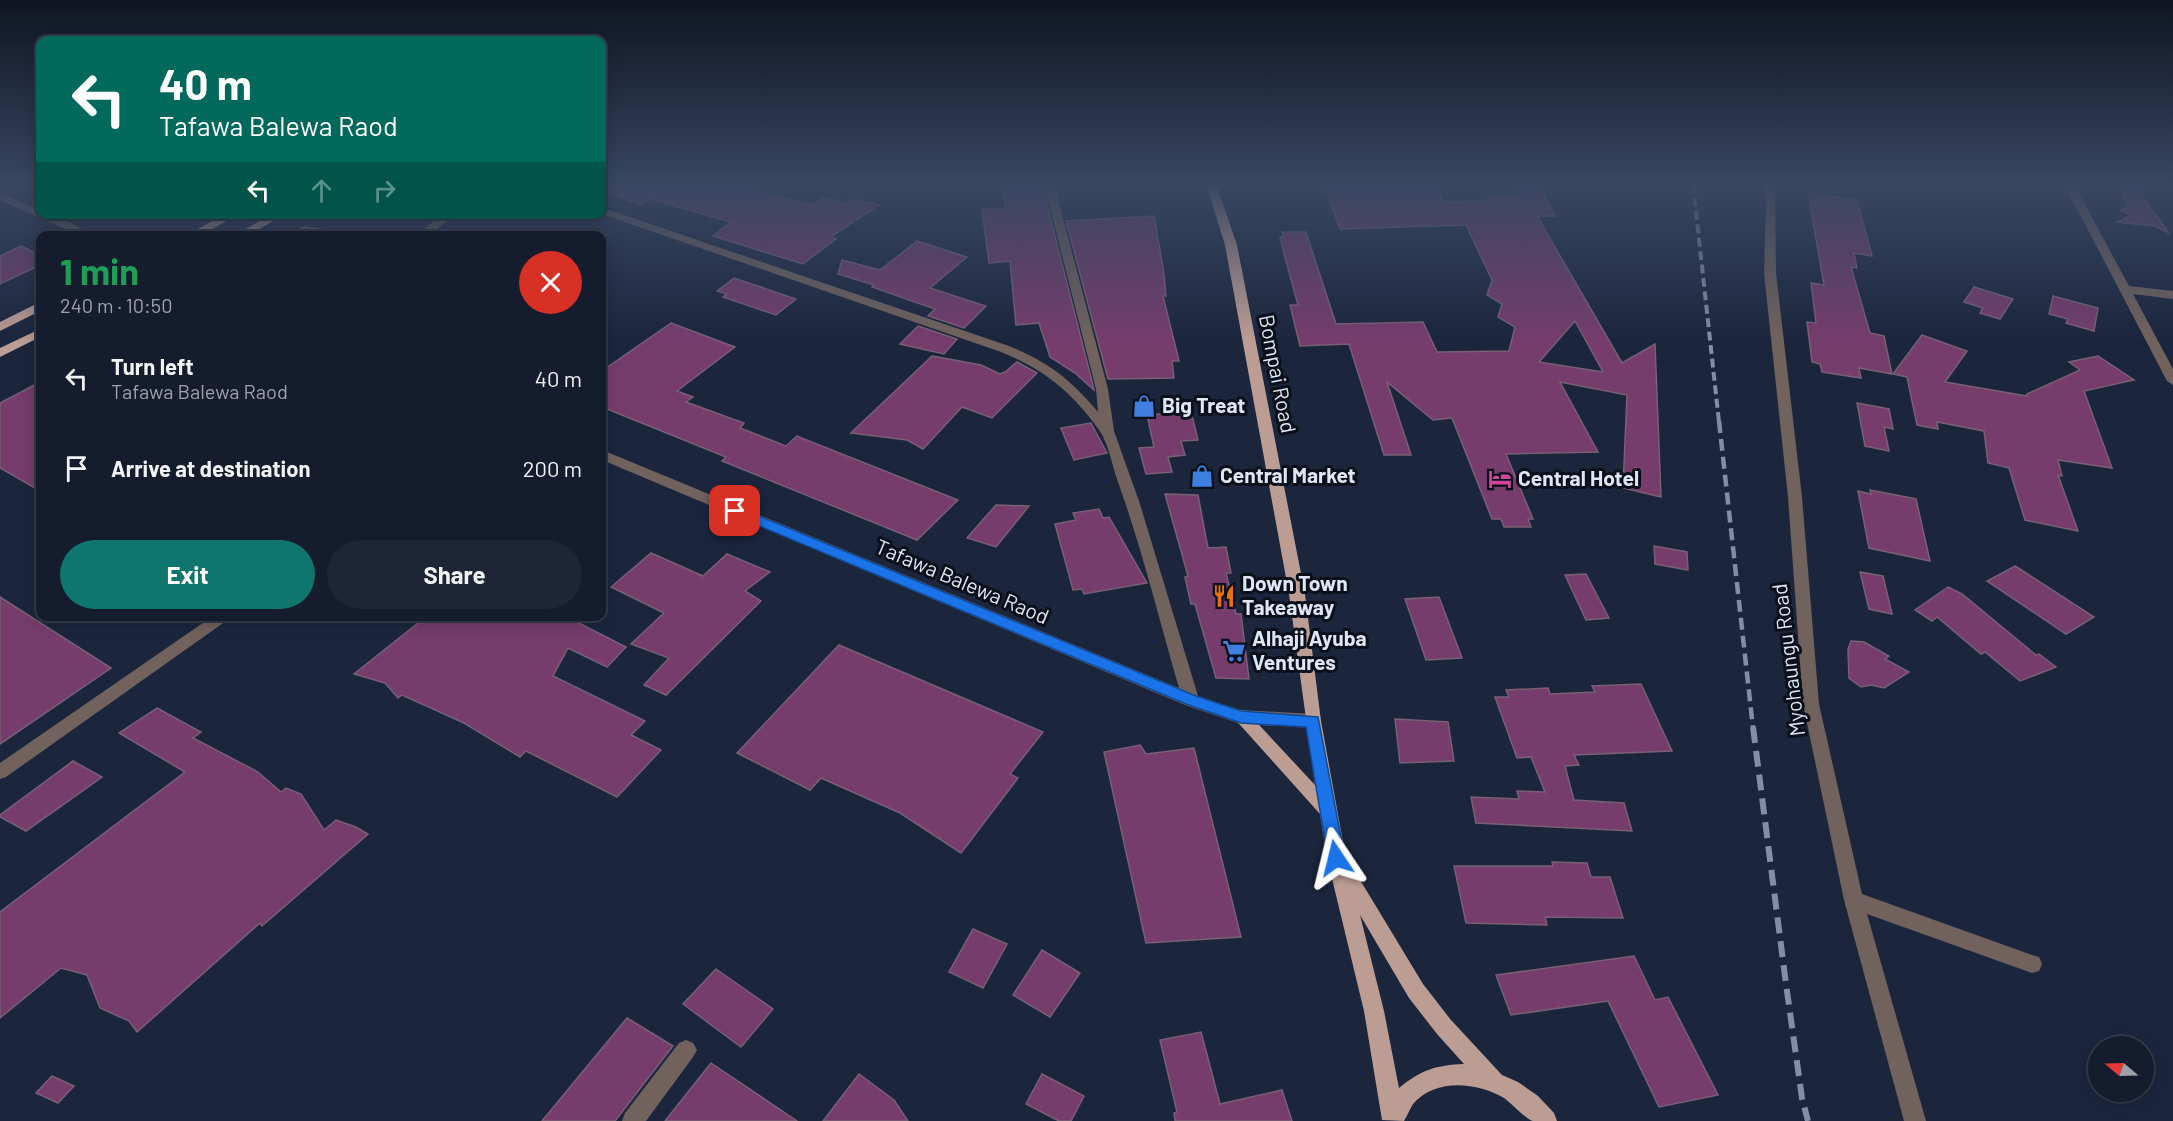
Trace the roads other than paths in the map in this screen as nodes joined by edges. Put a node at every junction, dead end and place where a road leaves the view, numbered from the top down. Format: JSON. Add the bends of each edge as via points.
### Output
{"nodes":[{"id":1,"x":676,"y":236,"type":"edge"},
{"id":2,"x":1063,"y":236,"type":"edge"},
{"id":3,"x":1228,"y":236,"type":"edge"},
{"id":4,"x":1770,"y":236,"type":"edge"},
{"id":5,"x":2096,"y":236,"type":"edge"},
{"id":6,"x":2124,"y":289,"type":"junction"},
{"id":7,"x":2173,"y":295,"type":"edge"},
{"id":8,"x":36,"y":309,"type":"edge"},
{"id":9,"x":36,"y":318,"type":"edge"},
{"id":10,"x":0,"y":327,"type":"edge"},
{"id":11,"x":36,"y":328,"type":"edge"},
{"id":12,"x":0,"y":335,"type":"edge"},
{"id":13,"x":36,"y":335,"type":"edge"},
{"id":14,"x":0,"y":345,"type":"edge"},
{"id":15,"x":0,"y":353,"type":"edge"},
{"id":16,"x":2173,"y":381,"type":"edge"},
{"id":17,"x":1107,"y":431,"type":"junction"},
{"id":18,"x":606,"y":457,"type":"edge"},
{"id":19,"x":218,"y":621,"type":"edge"},
{"id":20,"x":1191,"y":700,"type":"junction"},
{"id":21,"x":1241,"y":717,"type":"junction"},
{"id":22,"x":1313,"y":721,"type":"junction"},
{"id":23,"x":0,"y":772,"type":"edge"},
{"id":24,"x":1328,"y":811,"type":"junction"},
{"id":25,"x":1336,"y":858,"type":"junction"},
{"id":26,"x":1854,"y":900,"type":"junction"},
{"id":27,"x":2032,"y":964,"type":"dead end"},
{"id":28,"x":686,"y":1050,"type":"dead end"},
{"id":29,"x":1492,"y":1080,"type":"junction"},
{"id":30,"x":1393,"y":1119,"type":"edge"},
{"id":31,"x":633,"y":1121,"type":"edge"},
{"id":32,"x":1546,"y":1121,"type":"edge"},
{"id":33,"x":1915,"y":1121,"type":"edge"}],
"edges":[{"from":1,"to":17,"type":"street","via":[[1036,362],[1075,394]]},
{"from":2,"to":17,"type":"street","via":[[1102,389]]},
{"from":3,"to":22,"type":"main road","name":"Bompai Road","via":[[1298,594]]},
{"from":4,"to":26,"type":"street","name":"Myohaungu Road","via":[[1770,273],[1795,497],[1811,704]]},
{"from":5,"to":6,"type":"street"},
{"from":6,"to":7,"type":"street"},
{"from":6,"to":16,"type":"street"},
{"from":8,"to":10,"type":"main road"},
{"from":9,"to":12,"type":"main road"},
{"from":11,"to":14,"type":"main road"},
{"from":13,"to":15,"type":"main road"},
{"from":17,"to":20,"type":"street","via":[[1133,504]]},
{"from":18,"to":20,"type":"street","name":"Tafawa Balewa Raod"},
{"from":19,"to":23,"type":"street"},
{"from":20,"to":21,"type":"street","name":"Tafawa Balewa Raod"},
{"from":21,"to":22,"type":"street","name":"Tafawa Balewa Raod"},
{"from":21,"to":24,"type":"main road"},
{"from":22,"to":24,"type":"main road","name":"Bompai Road"},
{"from":24,"to":25,"type":"main road","name":"Bompai Road"},
{"from":25,"to":29,"type":"main road","via":[[1416,991]]},
{"from":25,"to":30,"type":"main road","name":"Bompai Road","via":[[1374,1011]]},
{"from":26,"to":27,"type":"street"},
{"from":26,"to":33,"type":"street","name":"Myohaungu Road"},
{"from":28,"to":31,"type":"street"},
{"from":29,"to":30,"type":"main road","via":[[1461,1073],[1433,1078],[1409,1093]]},
{"from":29,"to":32,"type":"main road","via":[[1520,1095]]}]}
